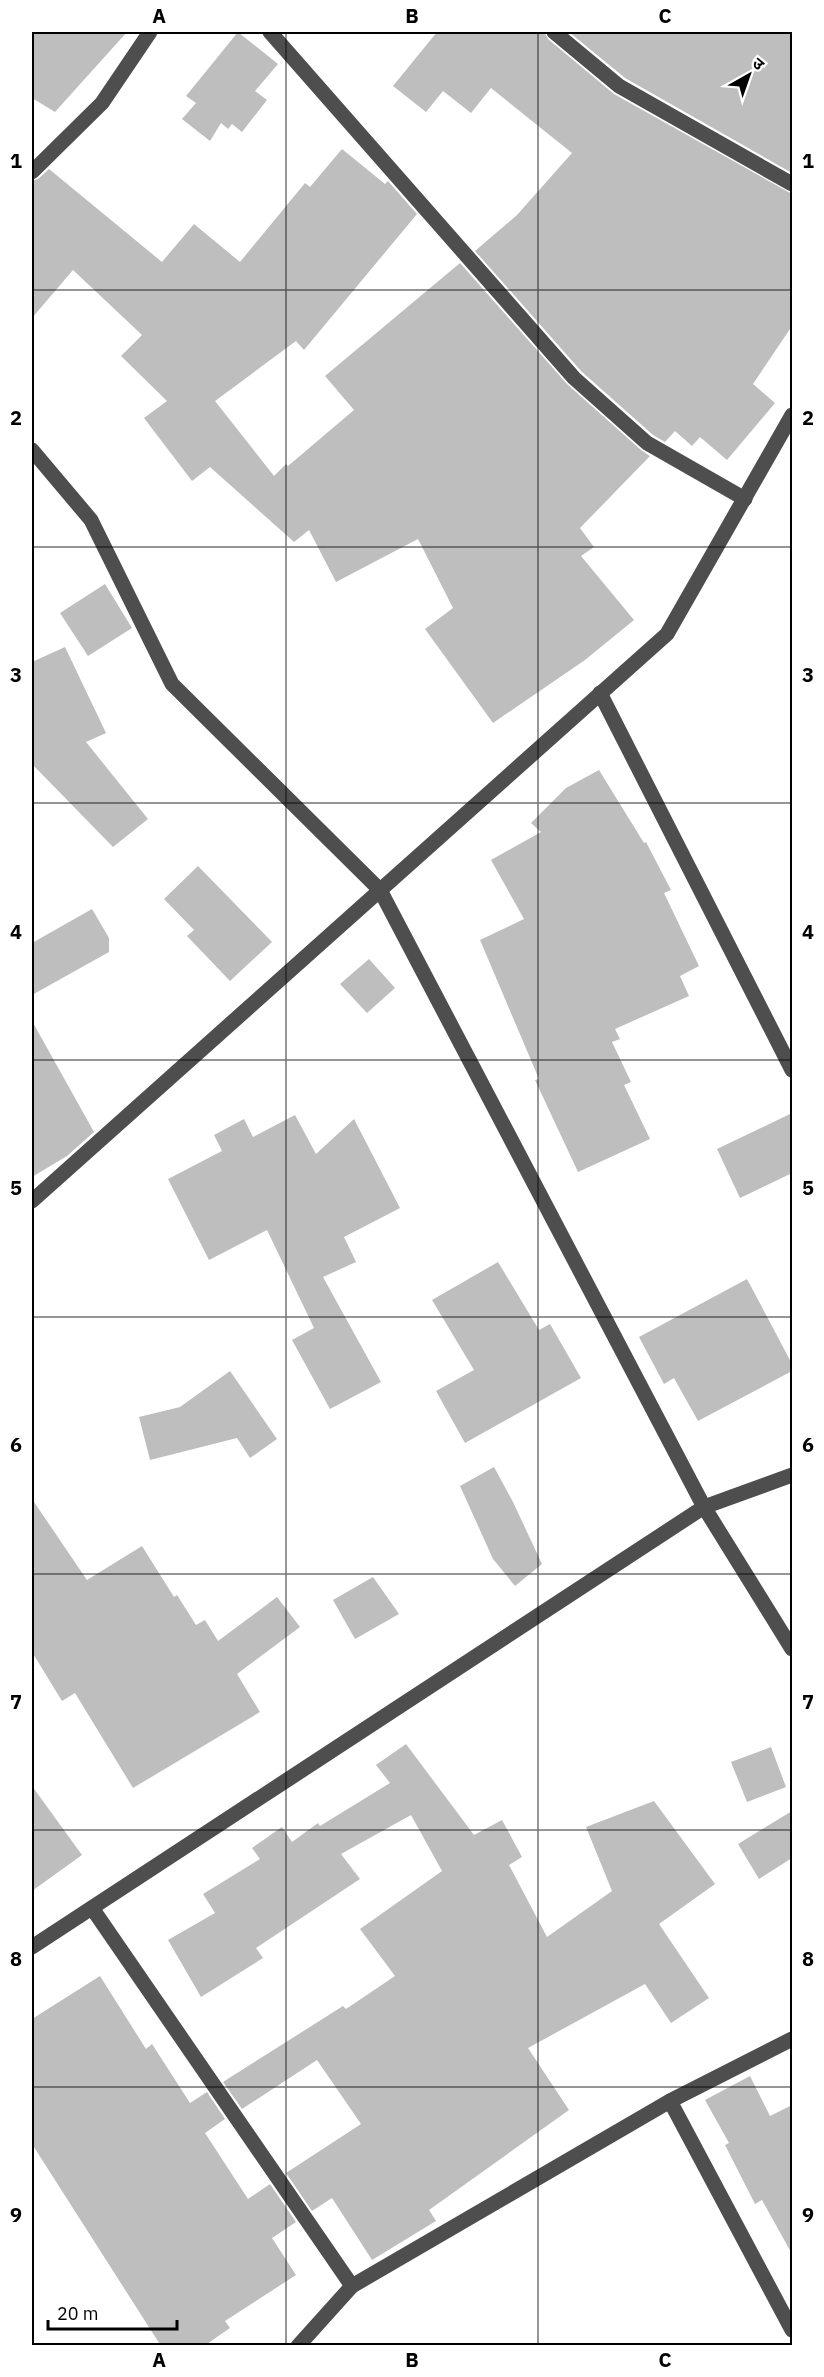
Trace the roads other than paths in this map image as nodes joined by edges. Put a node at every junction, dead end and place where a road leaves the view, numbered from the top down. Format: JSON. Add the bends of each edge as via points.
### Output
{"nodes":[{"id":1,"x":150,"y":32,"type":"edge"},
{"id":2,"x":270,"y":32,"type":"edge"},
{"id":3,"x":554,"y":32,"type":"edge"},
{"id":4,"x":32,"y":172,"type":"edge"},
{"id":5,"x":792,"y":184,"type":"edge"},
{"id":6,"x":792,"y":415,"type":"edge"},
{"id":7,"x":32,"y":450,"type":"edge"},
{"id":8,"x":745,"y":499,"type":"junction"},
{"id":9,"x":600,"y":693,"type":"junction"},
{"id":10,"x":380,"y":890,"type":"junction"},
{"id":11,"x":792,"y":1070,"type":"edge"},
{"id":12,"x":32,"y":1201,"type":"edge"},
{"id":13,"x":792,"y":1475,"type":"edge"},
{"id":14,"x":704,"y":1507,"type":"junction"},
{"id":15,"x":792,"y":1649,"type":"edge"},
{"id":16,"x":92,"y":1908,"type":"junction"},
{"id":17,"x":32,"y":1947,"type":"edge"},
{"id":18,"x":792,"y":2040,"type":"edge"},
{"id":19,"x":670,"y":2101,"type":"junction"},
{"id":20,"x":352,"y":2286,"type":"junction"},
{"id":21,"x":792,"y":2330,"type":"edge"},
{"id":22,"x":298,"y":2346,"type":"edge"}],
"edges":[{"from":1,"to":4,"type":"street","via":[[102,103]]},
{"from":2,"to":8,"type":"street","via":[[574,378],[647,444]]},
{"from":3,"to":5,"type":"street","via":[[619,86]]},
{"from":6,"to":8,"type":"street"},
{"from":7,"to":10,"type":"street","via":[[91,520],[172,684]]},
{"from":8,"to":9,"type":"street","via":[[667,634]]},
{"from":9,"to":10,"type":"street"},
{"from":9,"to":11,"type":"street"},
{"from":10,"to":12,"type":"street"},
{"from":10,"to":14,"type":"street"},
{"from":13,"to":14,"type":"street"},
{"from":14,"to":15,"type":"street"},
{"from":14,"to":16,"type":"street"},
{"from":16,"to":17,"type":"street"},
{"from":16,"to":20,"type":"street"},
{"from":18,"to":19,"type":"street"},
{"from":19,"to":20,"type":"street"},
{"from":19,"to":21,"type":"street"},
{"from":20,"to":22,"type":"street"}]}
